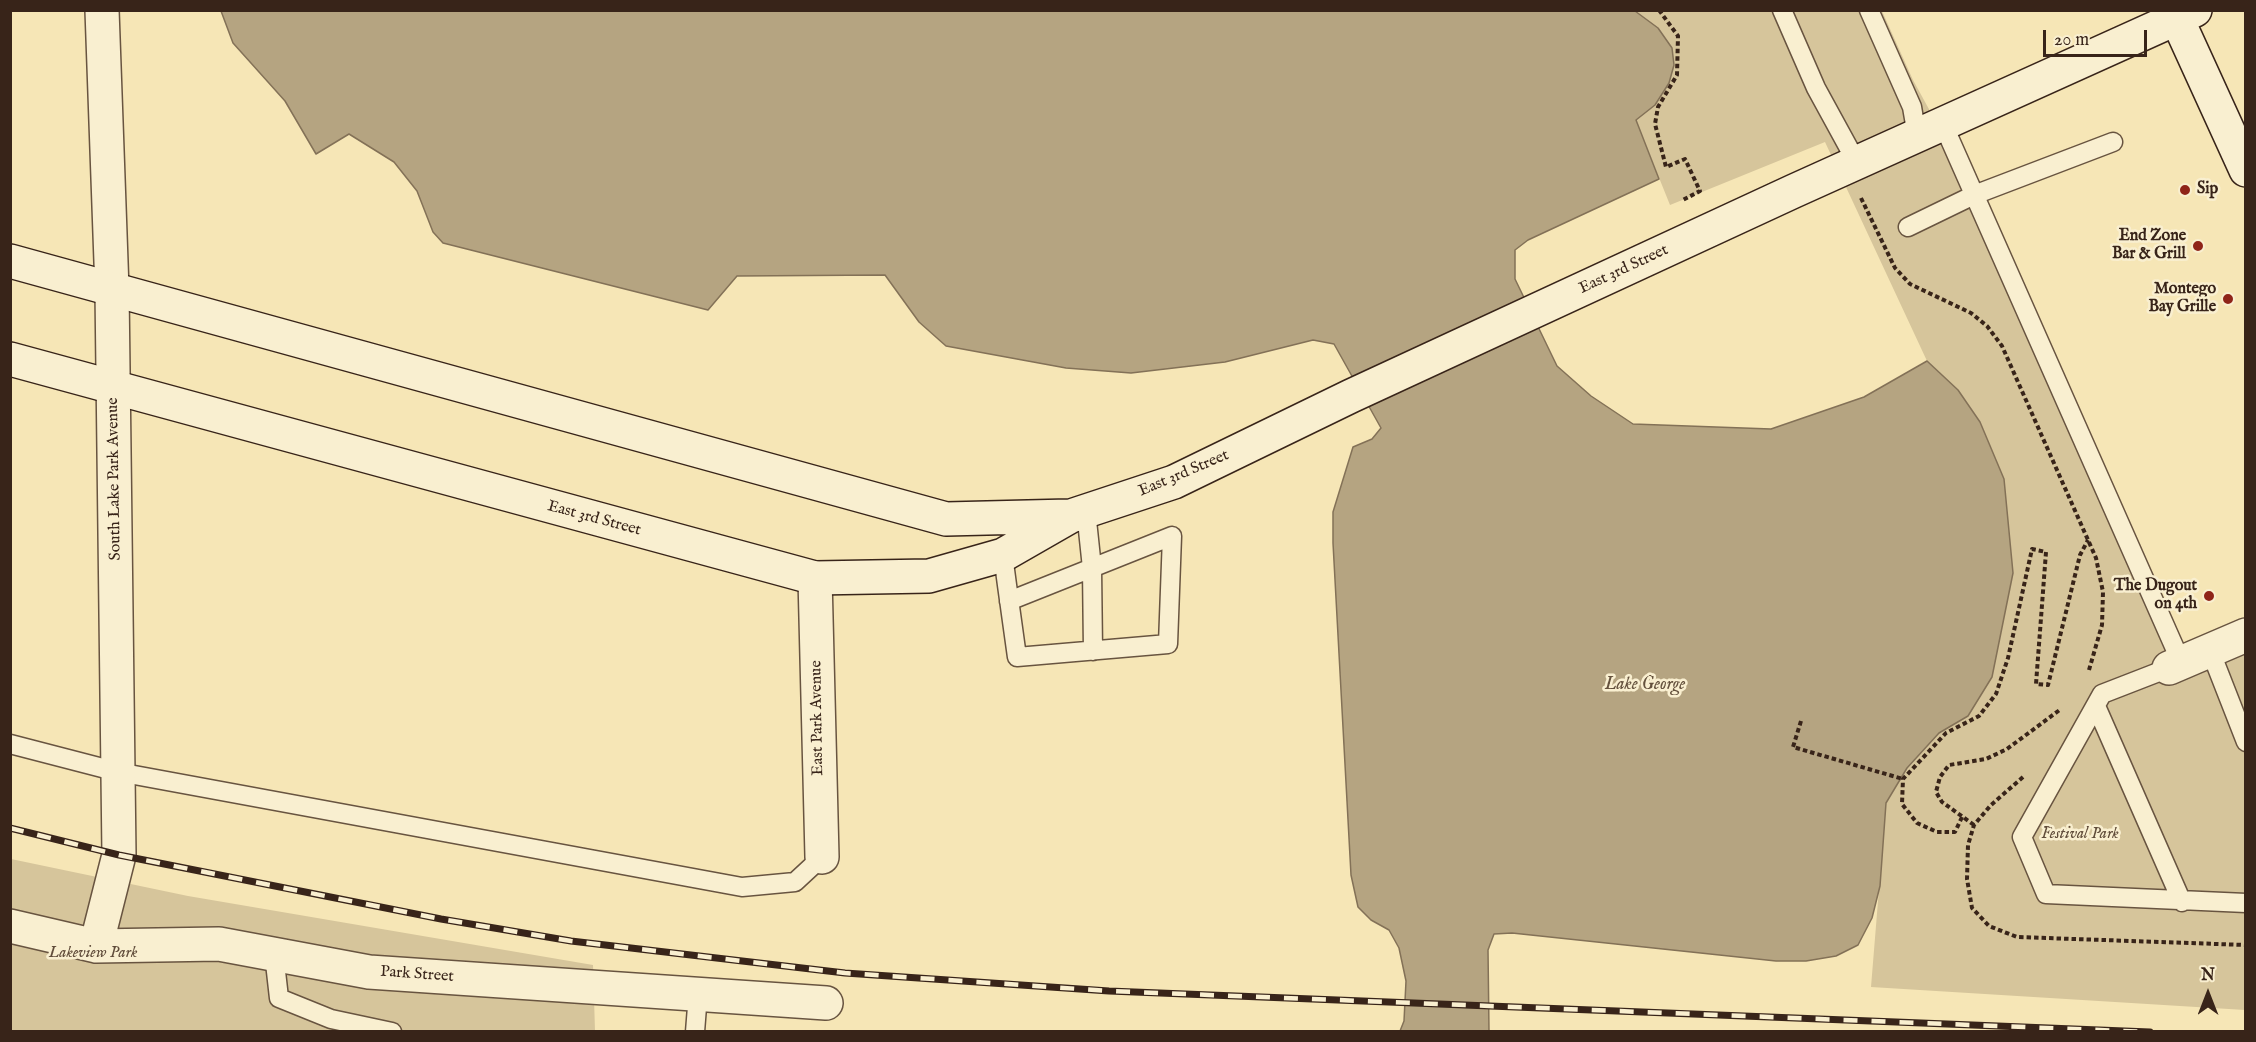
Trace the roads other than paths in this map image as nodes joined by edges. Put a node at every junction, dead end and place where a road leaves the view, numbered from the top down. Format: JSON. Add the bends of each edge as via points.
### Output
{"nodes":[{"id":1,"x":102,"y":10,"type":"edge"},
{"id":2,"x":1782,"y":10,"type":"edge"},
{"id":3,"x":1869,"y":10,"type":"edge"},
{"id":4,"x":2182,"y":13,"type":"edge"},
{"id":5,"x":1930,"y":130,"type":"junction"},
{"id":6,"x":2113,"y":142,"type":"dead end"},
{"id":7,"x":1852,"y":166,"type":"junction"},
{"id":8,"x":2246,"y":170,"type":"edge"},
{"id":9,"x":1974,"y":195,"type":"junction"},
{"id":10,"x":1908,"y":227,"type":"dead end"},
{"id":11,"x":10,"y":261,"type":"edge"},
{"id":12,"x":112,"y":290,"type":"junction"},
{"id":13,"x":10,"y":359,"type":"edge"},
{"id":14,"x":113,"y":388,"type":"junction"},
{"id":15,"x":1078,"y":514,"type":"junction"},
{"id":16,"x":1003,"y":555,"type":"junction"},
{"id":17,"x":1092,"y":568,"type":"junction"},
{"id":18,"x":815,"y":578,"type":"junction"},
{"id":19,"x":1009,"y":601,"type":"junction"},
{"id":20,"x":2246,"y":635,"type":"edge"},
{"id":21,"x":1093,"y":651,"type":"junction"},
{"id":22,"x":2187,"y":660,"type":"junction"},
{"id":23,"x":2096,"y":706,"type":"junction"},
{"id":24,"x":2246,"y":742,"type":"edge"},
{"id":25,"x":10,"y":744,"type":"edge"},
{"id":26,"x":118,"y":772,"type":"junction"},
{"id":27,"x":822,"y":857,"type":"joint"},
{"id":28,"x":2182,"y":902,"type":"junction"},
{"id":29,"x":2246,"y":903,"type":"edge"},
{"id":30,"x":10,"y":926,"type":"edge"},
{"id":31,"x":96,"y":946,"type":"junction"},
{"id":32,"x":274,"y":954,"type":"junction"},
{"id":33,"x":698,"y":994,"type":"junction"},
{"id":34,"x":826,"y":1003,"type":"dead end"},
{"id":35,"x":392,"y":1032,"type":"edge"},
{"id":36,"x":695,"y":1032,"type":"edge"}],
"edges":[{"from":1,"to":12,"type":"street","name":"South Lake Park Avenue"},
{"from":2,"to":7,"type":"lane"},
{"from":3,"to":5,"type":"lane","via":[[1912,107]]},
{"from":4,"to":5,"type":"street","name":"East 3rd Street"},
{"from":4,"to":8,"type":"street"},
{"from":5,"to":7,"type":"street","name":"East 3rd Street"},
{"from":5,"to":9,"type":"lane"},
{"from":6,"to":9,"type":"lane"},
{"from":7,"to":15,"type":"street","name":"East 3rd Street","via":[[1174,482]]},
{"from":9,"to":10,"type":"lane"},
{"from":9,"to":22,"type":"lane"},
{"from":11,"to":12,"type":"street","name":"East 3rd Street"},
{"from":12,"to":14,"type":"street","name":"South Lake Park Avenue"},
{"from":12,"to":15,"type":"street","name":"East 3rd Street","via":[[946,519]]},
{"from":13,"to":14,"type":"street","name":"East 3rd Street"},
{"from":14,"to":18,"type":"street","name":"East 3rd Street"},
{"from":14,"to":26,"type":"street","name":"South Lake Park Avenue"},
{"from":15,"to":16,"type":"street","name":"East 3rd Street"},
{"from":15,"to":17,"type":"lane"},
{"from":16,"to":18,"type":"street","name":"East 3rd Street","via":[[929,576]]},
{"from":16,"to":19,"type":"lane"},
{"from":17,"to":19,"type":"lane"},
{"from":17,"to":21,"type":"lane"},
{"from":17,"to":21,"type":"lane","via":[[1172,536],[1168,644]]},
{"from":18,"to":27,"type":"street","name":"East Park Avenue"},
{"from":19,"to":21,"type":"lane","via":[[1017,657]]},
{"from":20,"to":22,"type":"street"},
{"from":22,"to":23,"type":"lane","via":[[2102,694]]},
{"from":22,"to":24,"type":"lane"},
{"from":23,"to":28,"type":"lane"},
{"from":23,"to":28,"type":"lane","via":[[2022,837],[2046,894]]},
{"from":25,"to":26,"type":"lane"},
{"from":26,"to":27,"type":"lane","via":[[742,887],[795,882]]},
{"from":26,"to":31,"type":"street","name":"South Lake Park Avenue","via":[[119,855]]},
{"from":28,"to":29,"type":"lane"},
{"from":30,"to":31,"type":"street","name":"Park Street"},
{"from":31,"to":32,"type":"street","name":"Park Street","via":[[219,944]]},
{"from":32,"to":33,"type":"street","name":"Park Street","via":[[369,972]]},
{"from":32,"to":35,"type":"lane","via":[[279,998],[331,1019]]},
{"from":33,"to":34,"type":"street","name":"Park Street"},
{"from":33,"to":36,"type":"lane"}]}
